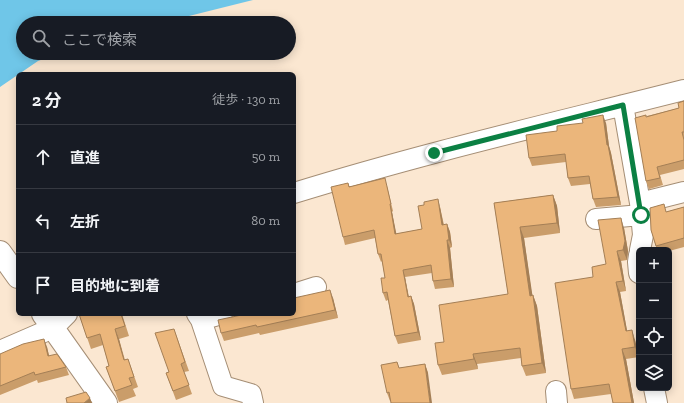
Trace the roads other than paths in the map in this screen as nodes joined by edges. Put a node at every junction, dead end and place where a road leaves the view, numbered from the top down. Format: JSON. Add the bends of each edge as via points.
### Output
{"nodes":[{"id":1,"x":684,"y":90,"type":"edge"},
{"id":2,"x":623,"y":105,"type":"junction"},
{"id":3,"x":296,"y":192,"type":"edge"},
{"id":4,"x":684,"y":192,"type":"edge"},
{"id":5,"x":640,"y":209,"type":"junction"},
{"id":6,"x":596,"y":219,"type":"dead end"},
{"id":7,"x":641,"y":247,"type":"edge"},
{"id":8,"x":316,"y":287,"type":"dead end"},
{"id":9,"x":296,"y":293,"type":"edge"},
{"id":10,"x":199,"y":317,"type":"edge"},
{"id":11,"x":55,"y":319,"type":"edge"},
{"id":12,"x":0,"y":351,"type":"edge"},
{"id":13,"x":655,"y":391,"type":"edge"},
{"id":14,"x":106,"y":403,"type":"edge"},
{"id":15,"x":253,"y":403,"type":"edge"},
{"id":16,"x":657,"y":403,"type":"edge"}],
"edges":[{"from":1,"to":2,"type":"street"},
{"from":2,"to":3,"type":"street","via":[[434,153]]},
{"from":2,"to":5,"type":"street"},
{"from":4,"to":5,"type":"street"},
{"from":5,"to":6,"type":"street"},
{"from":5,"to":7,"type":"street","via":[[643,235]]},
{"from":8,"to":9,"type":"street"},
{"from":10,"to":15,"type":"street","via":[[223,386],[251,394]]},
{"from":11,"to":12,"type":"street"},
{"from":11,"to":14,"type":"main road"},
{"from":13,"to":16,"type":"street"}]}
